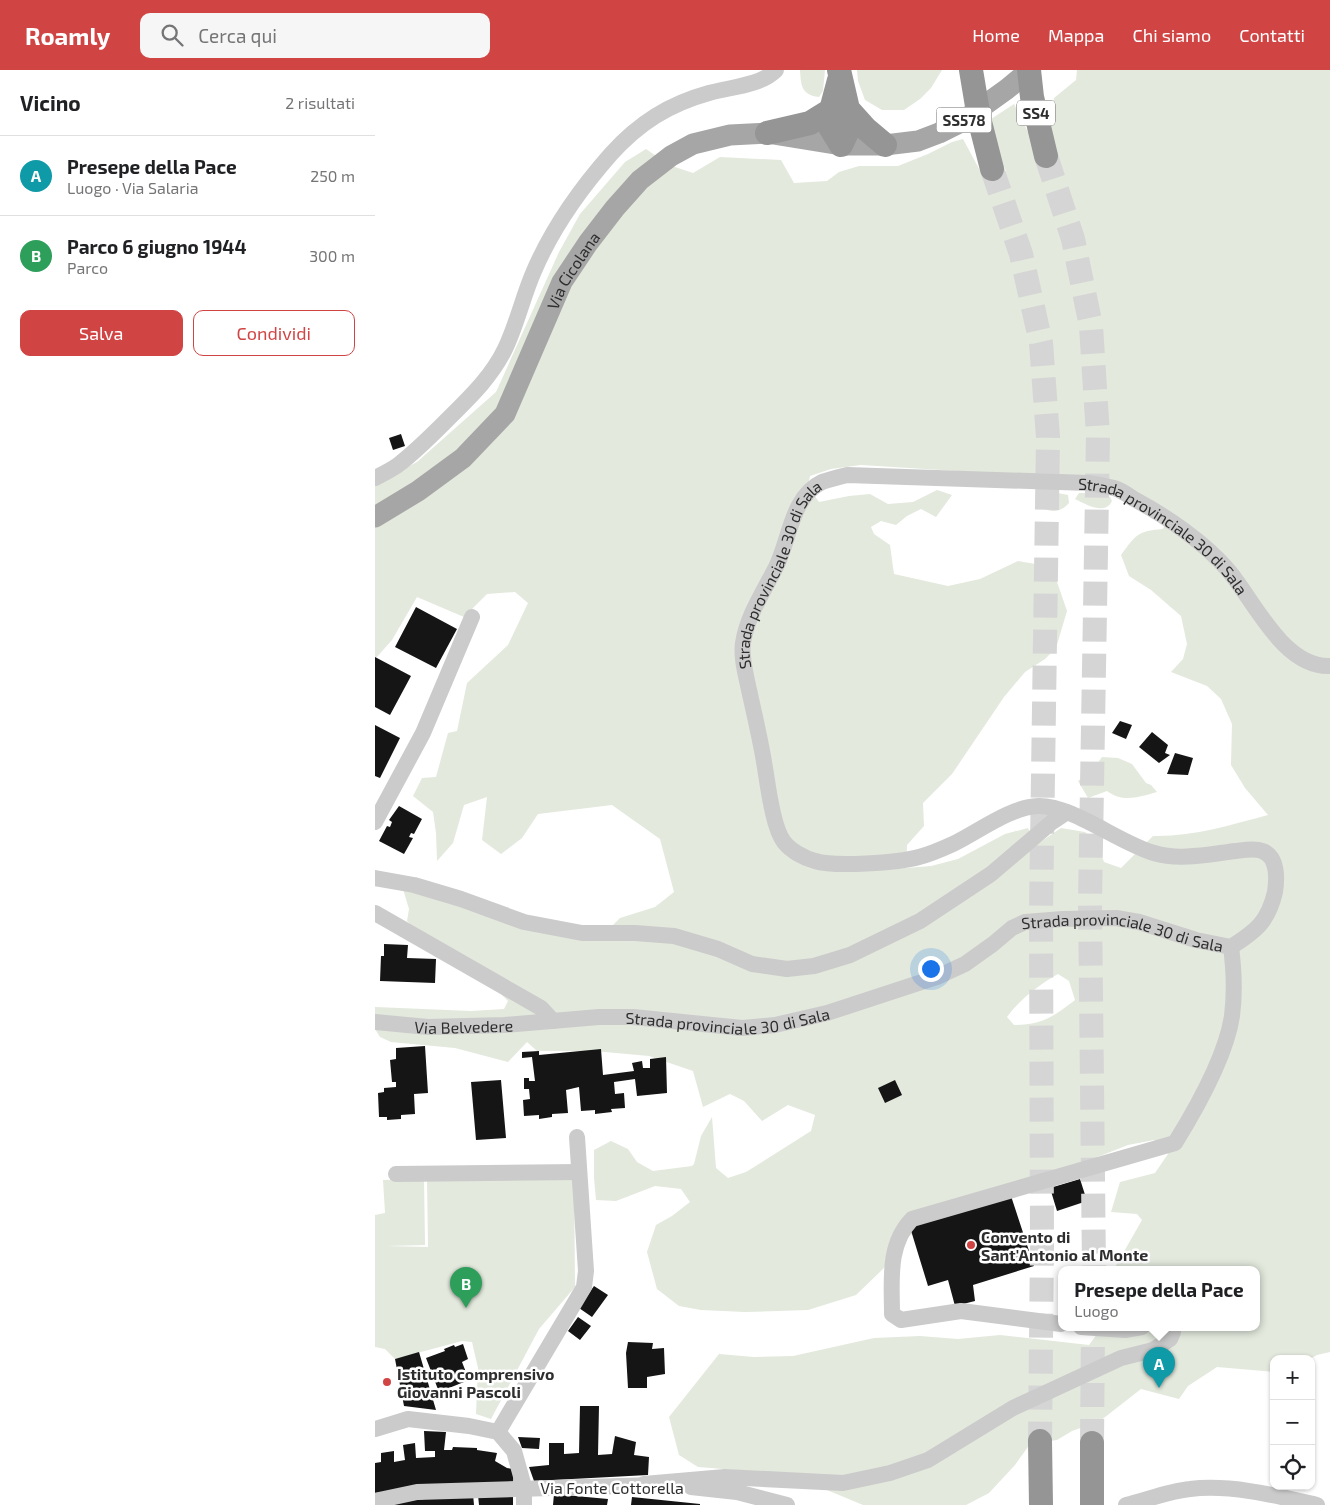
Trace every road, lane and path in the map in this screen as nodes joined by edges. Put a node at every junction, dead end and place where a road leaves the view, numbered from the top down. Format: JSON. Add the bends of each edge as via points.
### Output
{"nodes":[{"id":1,"x":776,"y":70,"type":"edge"},
{"id":2,"x":971,"y":70,"type":"edge"},
{"id":3,"x":1029,"y":70,"type":"edge"},
{"id":4,"x":840,"y":73,"type":"edge"},
{"id":5,"x":840,"y":110,"type":"junction"},
{"id":6,"x":767,"y":133,"type":"junction"},
{"id":7,"x":841,"y":145,"type":"junction"},
{"id":8,"x":885,"y":145,"type":"junction"},
{"id":9,"x":1046,"y":156,"type":"tunnel mouth"},
{"id":10,"x":992,"y":169,"type":"tunnel mouth"},
{"id":11,"x":375,"y":478,"type":"edge"},
{"id":12,"x":375,"y":518,"type":"edge"},
{"id":13,"x":472,"y":617,"type":"dead end"},
{"id":14,"x":1330,"y":666,"type":"edge"},
{"id":15,"x":1067,"y":812,"type":"junction"},
{"id":16,"x":375,"y":822,"type":"edge"},
{"id":17,"x":375,"y":878,"type":"edge"},
{"id":18,"x":375,"y":914,"type":"edge"},
{"id":19,"x":1231,"y":947,"type":"junction"},
{"id":20,"x":553,"y":1021,"type":"junction"},
{"id":21,"x":375,"y":1022,"type":"edge"},
{"id":22,"x":577,"y":1137,"type":"dead end"},
{"id":23,"x":579,"y":1172,"type":"junction"},
{"id":24,"x":396,"y":1174,"type":"dead end"},
{"id":25,"x":1058,"y":1324,"type":"edge"},
{"id":26,"x":1172,"y":1331,"type":"edge"},
{"id":27,"x":375,"y":1429,"type":"edge"},
{"id":28,"x":497,"y":1432,"type":"junction"},
{"id":29,"x":1041,"y":1441,"type":"tunnel mouth"},
{"id":30,"x":1092,"y":1444,"type":"tunnel mouth"},
{"id":31,"x":644,"y":1484,"type":"junction"},
{"id":32,"x":524,"y":1487,"type":"junction"},
{"id":33,"x":735,"y":1499,"type":"edge"},
{"id":34,"x":375,"y":1501,"type":"edge"},
{"id":35,"x":1150,"y":1502,"type":"edge"},
{"id":36,"x":524,"y":1505,"type":"edge"},
{"id":37,"x":787,"y":1505,"type":"edge"},
{"id":38,"x":1041,"y":1505,"type":"edge"},
{"id":39,"x":1092,"y":1505,"type":"edge"},
{"id":40,"x":1126,"y":1505,"type":"edge"},
{"id":41,"x":1317,"y":1505,"type":"edge"}],
"edges":[{"from":1,"to":11,"type":"street","via":[[770,76],[676,104],[641,124],[611,154],[565,213],[547,243],[505,349],[488,376],[416,451],[397,467]]},
{"from":2,"to":10,"type":"highway","bridge":true},
{"from":3,"to":8,"type":"main road","number":"SS578","via":[[1007,90],[961,122],[918,140]]},
{"from":3,"to":9,"type":"highway","number":"SS4","bridge":true},
{"from":4,"to":5,"type":"highway"},
{"from":5,"to":6,"type":"highway","via":[[810,124]]},
{"from":5,"to":7,"type":"highway","via":[[850,126]]},
{"from":5,"to":8,"type":"highway"},
{"from":6,"to":7,"type":"main road","name":"Via Cicolana"},
{"from":6,"to":12,"type":"main road","name":"Via Cicolana","via":[[730,135],[693,144],[640,180],[588,243],[562,282],[505,414],[463,458]]},
{"from":7,"to":8,"type":"main road","number":"SS578"},
{"from":13,"to":16,"type":"street","via":[[423,733]]},
{"from":14,"to":15,"type":"street","name":"Strada provinciale 30 di Sala","via":[[1308,661],[1286,647],[1228,570],[1191,536],[1115,488],[1088,483],[847,475],[810,489],[800,502],[778,561],[751,616],[743,644],[769,794],[783,842],[816,862],[901,861],[934,852],[1027,808],[1039,806]]},
{"from":15,"to":17,"type":"street","via":[[991,874],[920,921],[850,954],[814,966],[787,969],[752,964],[718,949],[674,936],[582,933],[524,922],[414,885]]},
{"from":15,"to":19,"type":"street","name":"Strada provinciale 30 di Sala","via":[[1136,847],[1169,857],[1251,850],[1270,856],[1275,866],[1276,884],[1271,908],[1261,925]]},
{"from":18,"to":20,"type":"street","via":[[541,1008]]},
{"from":19,"to":20,"type":"street","name":"Strada provinciale 30 di Sala","via":[[1116,918],[1025,922],[1012,928],[965,964],[937,977],[827,1013],[775,1025],[742,1028],[633,1017]]},
{"from":19,"to":25,"type":"street","via":[[1235,975],[1225,1045],[1175,1143],[912,1219],[904,1228],[892,1262],[893,1314],[896,1318],[901,1320],[961,1311]]},
{"from":20,"to":21,"type":"street","name":"Via Belvedere","via":[[428,1027]]},
{"from":22,"to":23,"type":"street"},
{"from":23,"to":24,"type":"street"},
{"from":23,"to":28,"type":"street","via":[[586,1270],[584,1287]]},
{"from":26,"to":31,"type":"street","via":[[1170,1339],[1153,1350],[1121,1358],[1013,1408],[928,1460],[890,1473],[843,1483],[725,1477]]},
{"from":27,"to":28,"type":"street","via":[[408,1419]]},
{"from":28,"to":32,"type":"street","via":[[514,1451]]},
{"from":29,"to":38,"type":"highway"},
{"from":30,"to":39,"type":"highway"},
{"from":31,"to":32,"type":"street","name":"Via Fonte Cottorella"},
{"from":31,"to":33,"type":"street","name":"Via Fonte Cottorella","via":[[688,1487]]},
{"from":32,"to":34,"type":"street","name":"Via Fonte Cottorella","via":[[417,1492]]},
{"from":32,"to":36,"type":"street"},
{"from":33,"to":37,"type":"street","name":"Via Fonte Cottorella"},
{"from":35,"to":40,"type":"street"},
{"from":35,"to":41,"type":"street","via":[[1189,1489],[1217,1487]]}]}
